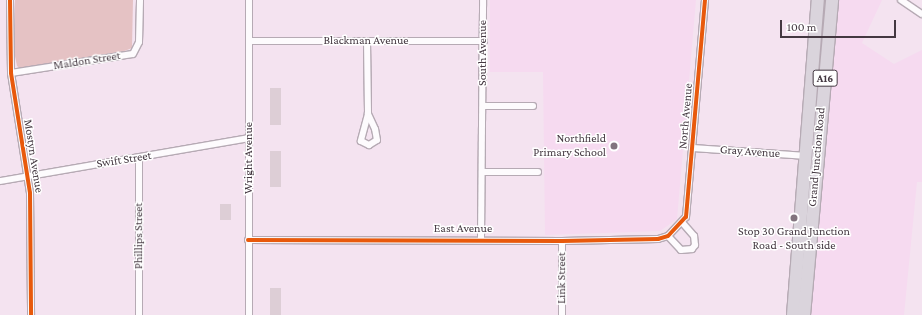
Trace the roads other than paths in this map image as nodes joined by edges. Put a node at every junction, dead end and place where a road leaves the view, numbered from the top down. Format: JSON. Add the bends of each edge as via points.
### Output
{"nodes":[{"id":1,"x":10,"y":0,"type":"edge"},
{"id":2,"x":140,"y":0,"type":"edge"},
{"id":3,"x":249,"y":0,"type":"edge"},
{"id":4,"x":482,"y":0,"type":"edge"},
{"id":5,"x":705,"y":0,"type":"edge"},
{"id":6,"x":818,"y":0,"type":"edge"},
{"id":7,"x":832,"y":0,"type":"edge"},
{"id":8,"x":901,"y":0,"type":"edge"},
{"id":9,"x":922,"y":14,"type":"edge"},
{"id":10,"x":249,"y":41,"type":"junction"},
{"id":11,"x":366,"y":41,"type":"junction"},
{"id":12,"x":484,"y":41,"type":"junction"},
{"id":13,"x":11,"y":73,"type":"junction"},
{"id":14,"x":483,"y":106,"type":"junction"},
{"id":15,"x":533,"y":106,"type":"dead end"},
{"id":16,"x":368,"y":114,"type":"dead end"},
{"id":17,"x":249,"y":138,"type":"junction"},
{"id":18,"x":693,"y":148,"type":"junction"},
{"id":19,"x":812,"y":156,"type":"junction"},
{"id":20,"x":139,"y":158,"type":"junction"},
{"id":21,"x":482,"y":172,"type":"junction"},
{"id":22,"x":538,"y":172,"type":"dead end"},
{"id":23,"x":27,"y":175,"type":"junction"},
{"id":24,"x":0,"y":181,"type":"edge"},
{"id":25,"x":682,"y":222,"type":"junction"},
{"id":26,"x":676,"y":230,"type":"joint"},
{"id":27,"x":668,"y":236,"type":"junction"},
{"id":28,"x":481,"y":239,"type":"junction"},
{"id":29,"x":248,"y":240,"type":"junction"},
{"id":30,"x":562,"y":241,"type":"junction"},
{"id":31,"x":801,"y":293,"type":"junction"},
{"id":32,"x":31,"y":315,"type":"edge"},
{"id":33,"x":139,"y":315,"type":"edge"},
{"id":34,"x":249,"y":315,"type":"edge"},
{"id":35,"x":562,"y":315,"type":"edge"},
{"id":36,"x":793,"y":315,"type":"edge"},
{"id":37,"x":804,"y":315,"type":"edge"}],
"edges":[{"from":1,"to":13,"type":"street","name":"Mostyn Avenue"},
{"from":2,"to":13,"type":"street","name":"Maldon Street","via":[[139,42],[133,54]]},
{"from":3,"to":10,"type":"street","name":"Wright Avenue"},
{"from":4,"to":12,"type":"street","name":"South Avenue"},
{"from":5,"to":18,"type":"street","name":"North Avenue"},
{"from":6,"to":19,"type":"highway","name":"Grand Junction Road","number":"A16"},
{"from":7,"to":19,"type":"highway","name":"Grand Junction Road","number":"A16"},
{"from":8,"to":9,"type":"street"},
{"from":10,"to":11,"type":"street","name":"Blackman Avenue"},
{"from":10,"to":17,"type":"street","name":"Wright Avenue"},
{"from":11,"to":12,"type":"street","name":"Blackman Avenue"},
{"from":11,"to":16,"type":"street"},
{"from":12,"to":14,"type":"street","name":"South Avenue"},
{"from":13,"to":23,"type":"street","name":"Mostyn Avenue"},
{"from":14,"to":15,"type":"street"},
{"from":14,"to":21,"type":"street","name":"South Avenue"},
{"from":17,"to":20,"type":"street","name":"Swift Street"},
{"from":17,"to":29,"type":"street","name":"Wright Avenue"},
{"from":18,"to":19,"type":"street","name":"Gray Avenue"},
{"from":18,"to":25,"type":"street","name":"North Avenue","via":[[686,217]]},
{"from":19,"to":31,"type":"highway","name":"Grand Junction Road","number":"A16"},
{"from":20,"to":23,"type":"street","name":"Swift Street"},
{"from":20,"to":33,"type":"street","name":"Phillips Street"},
{"from":21,"to":22,"type":"street"},
{"from":21,"to":28,"type":"street","name":"South Avenue"},
{"from":23,"to":24,"type":"street","name":"Swift Street"},
{"from":23,"to":32,"type":"street","name":"Mostyn Avenue","via":[[30,193]]},
{"from":25,"to":26,"type":"street","name":"North Avenue"},
{"from":25,"to":27,"type":"street","via":[[694,236],[695,245],[692,249],[681,250]]},
{"from":26,"to":27,"type":"street","name":"East Avenue"},
{"from":27,"to":30,"type":"street","name":"East Avenue","via":[[658,239]]},
{"from":28,"to":29,"type":"street","name":"East Avenue"},
{"from":28,"to":30,"type":"street","name":"East Avenue"},
{"from":29,"to":34,"type":"street","name":"Wright Avenue"},
{"from":30,"to":35,"type":"street","name":"Link Street"},
{"from":31,"to":36,"type":"highway","name":"Grand Junction Road","number":"A16"},
{"from":31,"to":37,"type":"highway","name":"Grand Junction Road","number":"A16"}]}
